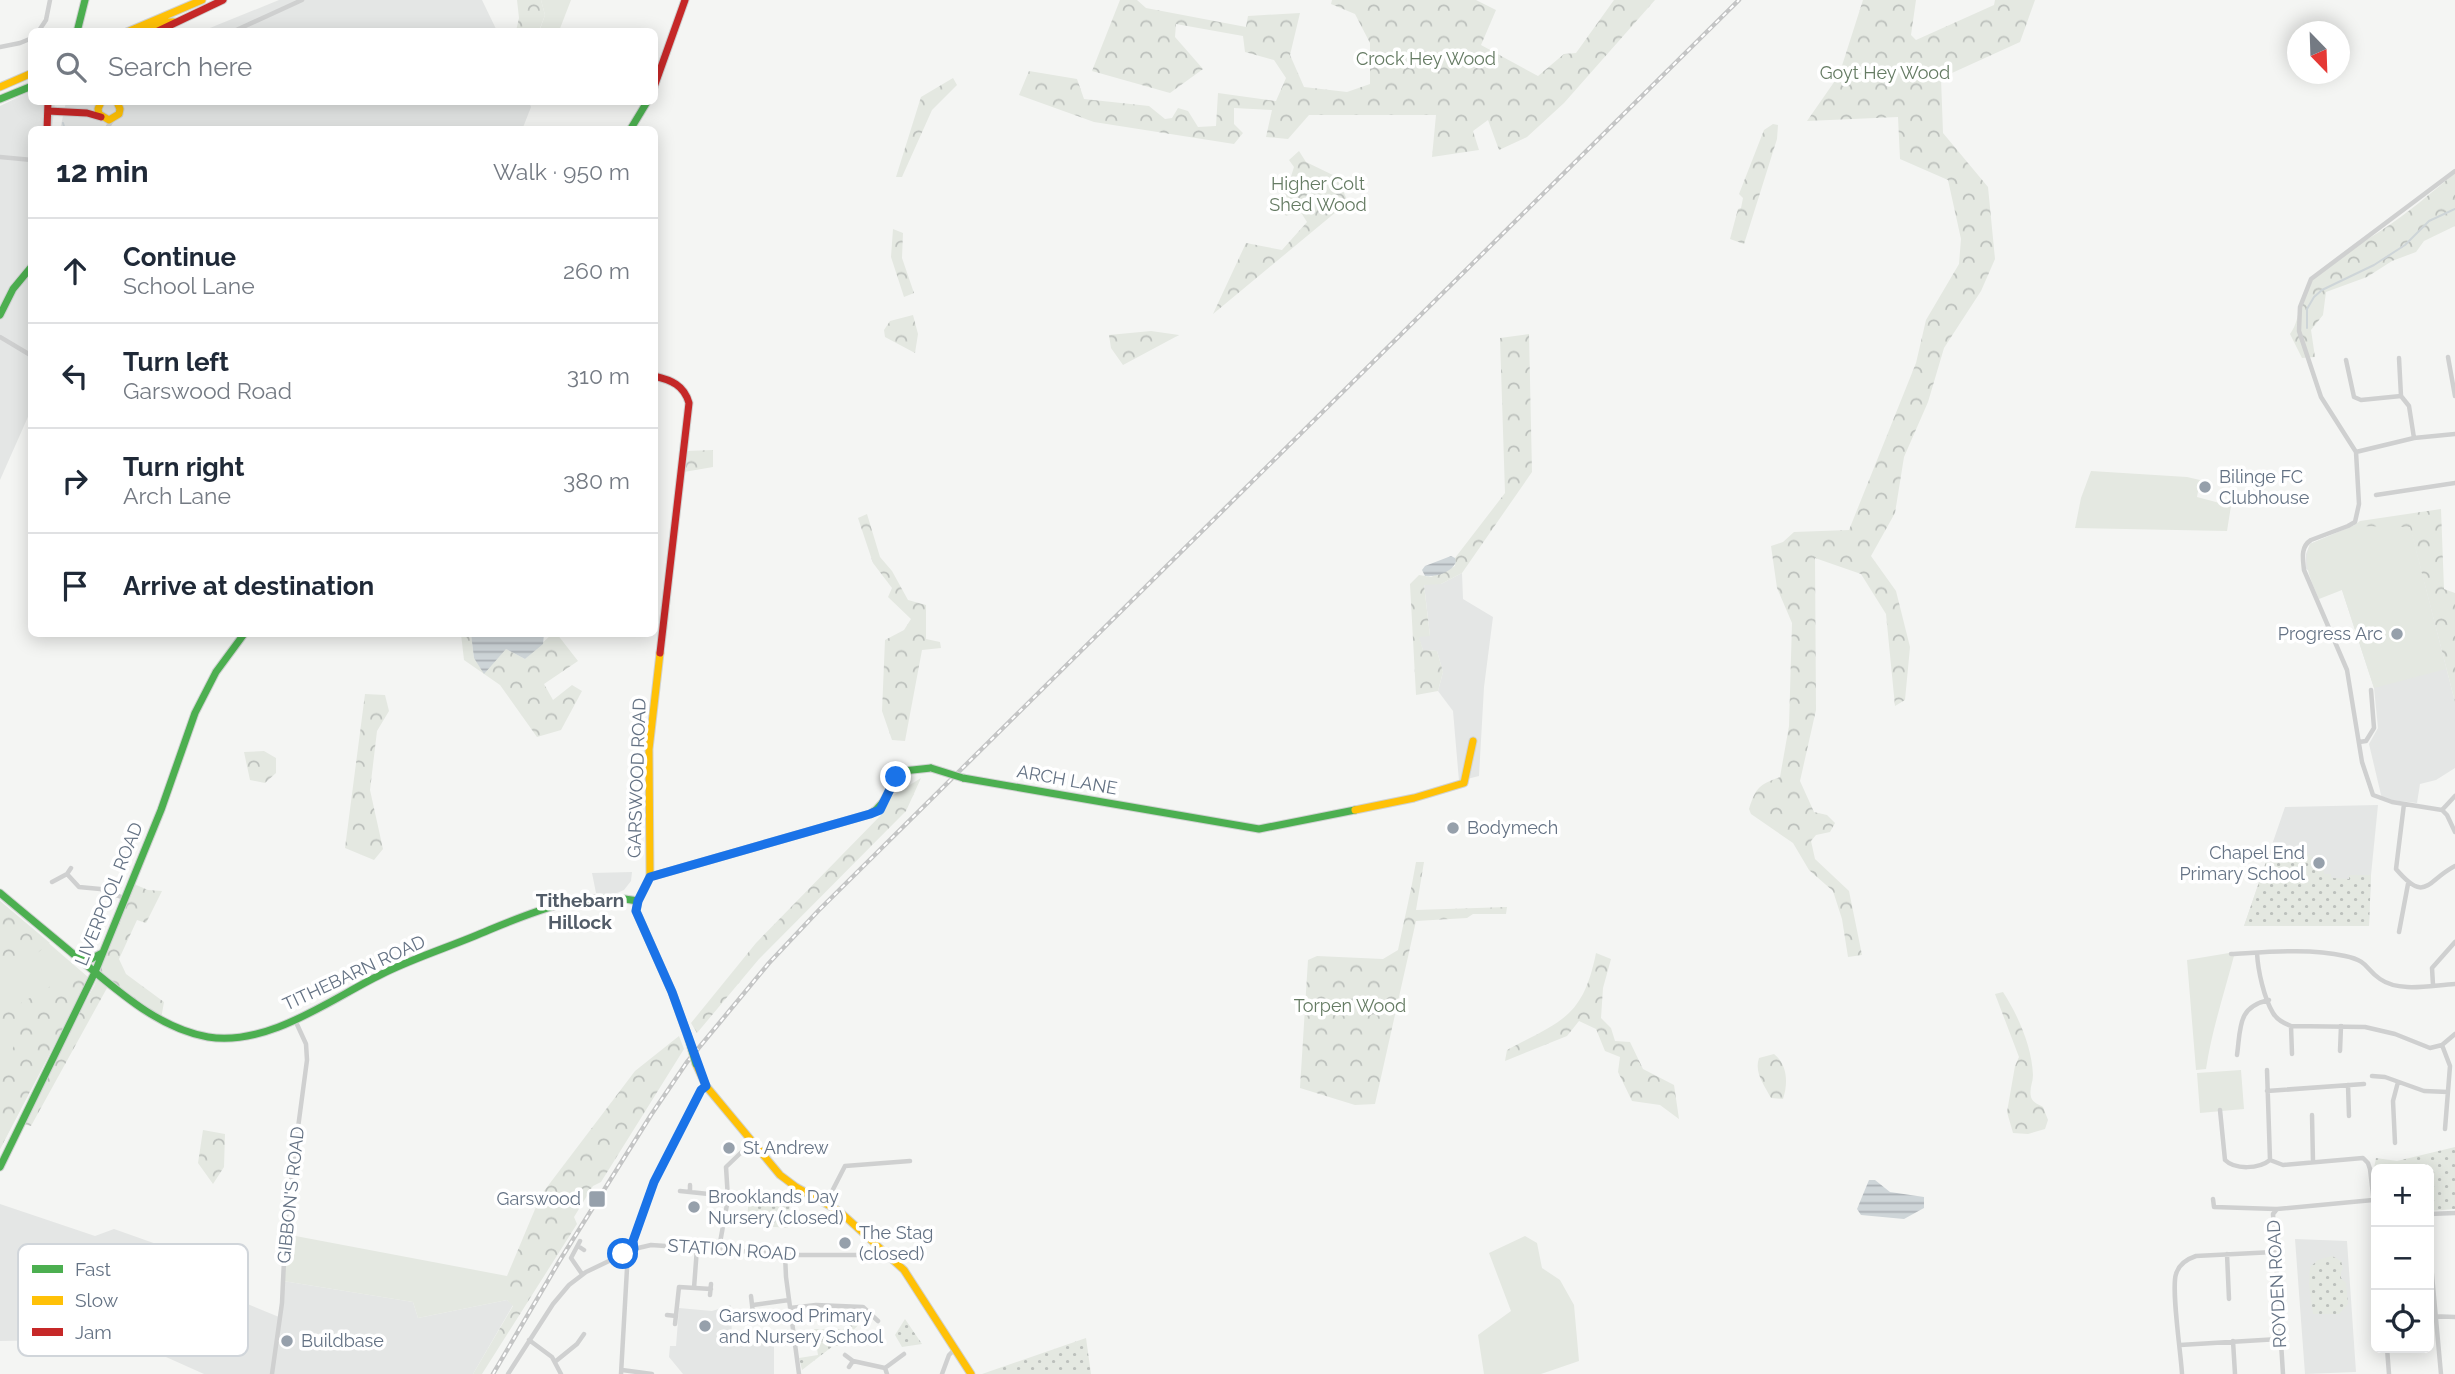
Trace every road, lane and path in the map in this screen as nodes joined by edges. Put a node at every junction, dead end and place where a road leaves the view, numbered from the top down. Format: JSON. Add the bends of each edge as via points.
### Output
{"nodes":[{"id":1,"x":50,"y":0,"type":"edge"},
{"id":2,"x":85,"y":0,"type":"edge"},
{"id":3,"x":202,"y":0,"type":"edge"},
{"id":4,"x":223,"y":0,"type":"edge"},
{"id":5,"x":302,"y":0,"type":"edge"},
{"id":6,"x":685,"y":0,"type":"edge"},
{"id":7,"x":174,"y":22,"type":"junction"},
{"id":8,"x":41,"y":28,"type":"edge"},
{"id":9,"x":78,"y":28,"type":"edge"},
{"id":10,"x":136,"y":28,"type":"edge"},
{"id":11,"x":151,"y":28,"type":"edge"},
{"id":12,"x":163,"y":28,"type":"edge"},
{"id":13,"x":241,"y":28,"type":"edge"},
{"id":14,"x":28,"y":39,"type":"edge"},
{"id":15,"x":0,"y":47,"type":"edge"},
{"id":16,"x":658,"y":76,"type":"edge"},
{"id":17,"x":28,"y":78,"type":"edge"},
{"id":18,"x":28,"y":88,"type":"edge"},
{"id":19,"x":0,"y":89,"type":"edge"},
{"id":20,"x":0,"y":99,"type":"edge"},
{"id":21,"x":48,"y":105,"type":"edge"},
{"id":22,"x":120,"y":105,"type":"edge"},
{"id":23,"x":645,"y":105,"type":"edge"},
{"id":24,"x":100,"y":109,"type":"edge"},
{"id":25,"x":48,"y":110,"type":"junction"},
{"id":26,"x":113,"y":120,"type":"junction"},
{"id":27,"x":47,"y":126,"type":"edge"},
{"id":28,"x":108,"y":126,"type":"edge"},
{"id":29,"x":632,"y":126,"type":"edge"},
{"id":30,"x":0,"y":157,"type":"edge"},
{"id":31,"x":28,"y":160,"type":"edge"},
{"id":32,"x":2455,"y":172,"type":"edge"},
{"id":33,"x":28,"y":271,"type":"edge"},
{"id":34,"x":0,"y":315,"type":"edge"},
{"id":35,"x":0,"y":337,"type":"edge"},
{"id":36,"x":28,"y":354,"type":"edge"},
{"id":37,"x":2448,"y":357,"type":"dead end"},
{"id":38,"x":2399,"y":358,"type":"dead end"},
{"id":39,"x":2346,"y":360,"type":"dead end"},
{"id":40,"x":658,"y":377,"type":"edge"},
{"id":41,"x":2401,"y":396,"type":"junction"},
{"id":42,"x":2455,"y":396,"type":"edge"},
{"id":43,"x":2455,"y":434,"type":"edge"},
{"id":44,"x":2414,"y":439,"type":"junction"},
{"id":45,"x":2356,"y":452,"type":"junction"},
{"id":46,"x":2455,"y":483,"type":"edge"},
{"id":47,"x":2376,"y":495,"type":"dead end"},
{"id":48,"x":242,"y":637,"type":"edge"},
{"id":49,"x":2371,"y":690,"type":"dead end"},
{"id":50,"x":1473,"y":741,"type":"dead end"},
{"id":51,"x":2359,"y":743,"type":"junction"},
{"id":52,"x":2455,"y":796,"type":"edge"},
{"id":53,"x":2404,"y":804,"type":"junction"},
{"id":54,"x":2442,"y":810,"type":"junction"},
{"id":55,"x":2455,"y":832,"type":"edge"},
{"id":56,"x":2455,"y":866,"type":"edge"},
{"id":57,"x":71,"y":868,"type":"dead end"},
{"id":58,"x":67,"y":874,"type":"junction"},
{"id":59,"x":650,"y":877,"type":"junction"},
{"id":60,"x":52,"y":882,"type":"dead end"},
{"id":61,"x":2408,"y":884,"type":"junction"},
{"id":62,"x":0,"y":893,"type":"edge"},
{"id":63,"x":124,"y":899,"type":"junction"},
{"id":64,"x":638,"y":901,"type":"junction"},
{"id":65,"x":2399,"y":932,"type":"dead end"},
{"id":66,"x":2455,"y":942,"type":"edge"},
{"id":67,"x":102,"y":953,"type":"junction"},
{"id":68,"x":2257,"y":953,"type":"junction"},
{"id":69,"x":2231,"y":954,"type":"dead end"},
{"id":70,"x":79,"y":959,"type":"junction"},
{"id":71,"x":95,"y":972,"type":"junction"},
{"id":72,"x":2455,"y":984,"type":"edge"},
{"id":73,"x":2433,"y":985,"type":"junction"},
{"id":74,"x":2269,"y":1000,"type":"junction"},
{"id":75,"x":295,"y":1019,"type":"junction"},
{"id":76,"x":2291,"y":1026,"type":"junction"},
{"id":77,"x":2341,"y":1026,"type":"junction"},
{"id":78,"x":2455,"y":1034,"type":"edge"},
{"id":79,"x":2442,"y":1045,"type":"junction"},
{"id":80,"x":2340,"y":1051,"type":"dead end"},
{"id":81,"x":2292,"y":1054,"type":"dead end"},
{"id":82,"x":2237,"y":1055,"type":"dead end"},
{"id":83,"x":2267,"y":1070,"type":"dead end"},
{"id":84,"x":2372,"y":1076,"type":"dead end"},
{"id":85,"x":2399,"y":1082,"type":"junction"},
{"id":86,"x":2364,"y":1084,"type":"dead end"},
{"id":87,"x":2348,"y":1085,"type":"junction"},
{"id":88,"x":706,"y":1086,"type":"junction"},
{"id":89,"x":2267,"y":1091,"type":"junction"},
{"id":90,"x":2448,"y":1092,"type":"junction"},
{"id":91,"x":2220,"y":1110,"type":"dead end"},
{"id":92,"x":2312,"y":1115,"type":"dead end"},
{"id":93,"x":2349,"y":1116,"type":"dead end"},
{"id":94,"x":2445,"y":1129,"type":"dead end"},
{"id":95,"x":752,"y":1142,"type":"junction"},
{"id":96,"x":2395,"y":1143,"type":"dead end"},
{"id":97,"x":2270,"y":1160,"type":"junction"},
{"id":98,"x":910,"y":1161,"type":"dead end"},
{"id":99,"x":2313,"y":1161,"type":"junction"},
{"id":100,"x":0,"y":1167,"type":"edge"},
{"id":101,"x":690,"y":1185,"type":"dead end"},
{"id":102,"x":2371,"y":1185,"type":"edge"},
{"id":103,"x":680,"y":1191,"type":"dead end"},
{"id":104,"x":690,"y":1192,"type":"junction"},
{"id":105,"x":728,"y":1196,"type":"junction"},
{"id":106,"x":2213,"y":1199,"type":"dead end"},
{"id":107,"x":2371,"y":1199,"type":"edge"},
{"id":108,"x":826,"y":1204,"type":"junction"},
{"id":109,"x":2277,"y":1209,"type":"junction"},
{"id":110,"x":2455,"y":1213,"type":"edge"},
{"id":111,"x":2434,"y":1214,"type":"edge"},
{"id":112,"x":697,"y":1248,"type":"junction"},
{"id":113,"x":719,"y":1248,"type":"junction"},
{"id":114,"x":584,"y":1250,"type":"dead end"},
{"id":115,"x":631,"y":1250,"type":"junction"},
{"id":116,"x":883,"y":1251,"type":"junction"},
{"id":117,"x":2274,"y":1252,"type":"junction"},
{"id":118,"x":785,"y":1254,"type":"junction"},
{"id":119,"x":2227,"y":1254,"type":"junction"},
{"id":120,"x":584,"y":1273,"type":"junction"},
{"id":121,"x":694,"y":1288,"type":"junction"},
{"id":122,"x":711,"y":1289,"type":"dead end"},
{"id":123,"x":751,"y":1296,"type":"dead end"},
{"id":124,"x":2229,"y":1299,"type":"dead end"},
{"id":125,"x":789,"y":1300,"type":"junction"},
{"id":126,"x":857,"y":1301,"type":"dead end"},
{"id":127,"x":753,"y":1306,"type":"junction"},
{"id":128,"x":863,"y":1307,"type":"junction"},
{"id":129,"x":790,"y":1308,"type":"junction"},
{"id":130,"x":667,"y":1315,"type":"dead end"},
{"id":131,"x":676,"y":1316,"type":"junction"},
{"id":132,"x":2434,"y":1316,"type":"edge"},
{"id":133,"x":2455,"y":1317,"type":"edge"},
{"id":134,"x":878,"y":1321,"type":"dead end"},
{"id":135,"x":754,"y":1322,"type":"dead end"},
{"id":136,"x":676,"y":1324,"type":"dead end"},
{"id":137,"x":2434,"y":1329,"type":"edge"},
{"id":138,"x":584,"y":1334,"type":"dead end"},
{"id":139,"x":2279,"y":1339,"type":"junction"},
{"id":140,"x":530,"y":1340,"type":"junction"},
{"id":141,"x":2233,"y":1341,"type":"junction"},
{"id":142,"x":2180,"y":1345,"type":"junction"},
{"id":143,"x":954,"y":1350,"type":"junction"},
{"id":144,"x":2387,"y":1353,"type":"edge"},
{"id":145,"x":904,"y":1354,"type":"dead end"},
{"id":146,"x":845,"y":1355,"type":"dead end"},
{"id":147,"x":556,"y":1361,"type":"junction"},
{"id":148,"x":853,"y":1361,"type":"junction"},
{"id":149,"x":849,"y":1367,"type":"dead end"},
{"id":150,"x":885,"y":1368,"type":"junction"},
{"id":151,"x":621,"y":1372,"type":"edge"},
{"id":152,"x":272,"y":1374,"type":"edge"},
{"id":153,"x":508,"y":1374,"type":"edge"},
{"id":154,"x":561,"y":1374,"type":"edge"},
{"id":155,"x":652,"y":1374,"type":"edge"},
{"id":156,"x":799,"y":1374,"type":"edge"},
{"id":157,"x":887,"y":1374,"type":"edge"},
{"id":158,"x":942,"y":1374,"type":"edge"},
{"id":159,"x":971,"y":1374,"type":"edge"},
{"id":160,"x":2182,"y":1374,"type":"edge"},
{"id":161,"x":2235,"y":1374,"type":"edge"},
{"id":162,"x":2283,"y":1374,"type":"edge"},
{"id":163,"x":2389,"y":1374,"type":"edge"},
{"id":164,"x":2441,"y":1374,"type":"edge"}],
"edges":[{"from":1,"to":8,"type":"street"},
{"from":2,"to":9,"type":"main road"},
{"from":3,"to":10,"type":"main road"},
{"from":4,"to":7,"type":"main road"},
{"from":5,"to":13,"type":"street"},
{"from":6,"to":16,"type":"main road"},
{"from":7,"to":11,"type":"main road"},
{"from":7,"to":12,"type":"main road"},
{"from":14,"to":15,"type":"street"},
{"from":17,"to":19,"type":"main road"},
{"from":18,"to":20,"type":"main road"},
{"from":21,"to":25,"type":"main road"},
{"from":22,"to":26,"type":"main road"},
{"from":23,"to":29,"type":"main road"},
{"from":24,"to":25,"type":"main road","via":[[87,113]]},
{"from":24,"to":26,"type":"main road"},
{"from":25,"to":27,"type":"main road"},
{"from":26,"to":28,"type":"street"},
{"from":30,"to":31,"type":"street"},
{"from":32,"to":45,"type":"street","via":[[2311,279],[2300,307],[2299,331],[2314,379]]},
{"from":33,"to":34,"type":"main road"},
{"from":35,"to":36,"type":"street"},
{"from":37,"to":42,"type":"street"},
{"from":38,"to":41,"type":"street"},
{"from":39,"to":41,"type":"street","via":[[2354,397]]},
{"from":40,"to":59,"type":"main road","name":"GARSWOOD ROAD","via":[[680,385],[689,402],[649,749]]},
{"from":41,"to":44,"type":"street","via":[[2409,406]]},
{"from":43,"to":44,"type":"street"},
{"from":44,"to":45,"type":"street"},
{"from":45,"to":51,"type":"street","via":[[2359,504],[2355,522],[2306,543],[2302,554],[2304,570],[2347,670]]},
{"from":46,"to":47,"type":"street"},
{"from":48,"to":63,"type":"main road","name":"LIVERPOOL ROAD","via":[[216,672],[195,713]]},
{"from":49,"to":51,"type":"street","via":[[2374,728],[2366,741]]},
{"from":50,"to":59,"type":"main road","name":"ARCH LANE","bridge":true,"via":[[1465,783],[1414,798],[1259,829],[963,778],[931,768],[907,769],[900,772],[880,810]]},
{"from":51,"to":53,"type":"street","via":[[2373,794]]},
{"from":52,"to":54,"type":"street"},
{"from":53,"to":54,"type":"street"},
{"from":53,"to":61,"type":"street","via":[[2396,869]]},
{"from":54,"to":55,"type":"street"},
{"from":56,"to":61,"type":"street","via":[[2428,887]]},
{"from":57,"to":58,"type":"street"},
{"from":58,"to":60,"type":"street"},
{"from":58,"to":63,"type":"street","via":[[79,887]]},
{"from":59,"to":64,"type":"main road","name":"GARSWOOD ROAD"},
{"from":61,"to":65,"type":"street"},
{"from":62,"to":70,"type":"main road","name":"TITHEBARN ROAD"},
{"from":63,"to":67,"type":"main road","name":"LIVERPOOL ROAD"},
{"from":64,"to":75,"type":"main road","name":"TITHEBARN ROAD","via":[[596,898],[546,908],[382,973]]},
{"from":64,"to":88,"type":"main road","bridge":true,"via":[[636,911]]},
{"from":66,"to":73,"type":"street","via":[[2432,968]]},
{"from":67,"to":70,"type":"main road"},
{"from":67,"to":71,"type":"main road","name":"LIVERPOOL ROAD"},
{"from":68,"to":69,"type":"street"},
{"from":68,"to":73,"type":"street","via":[[2348,957],[2365,963],[2384,981],[2410,987]]},
{"from":68,"to":74,"type":"street"},
{"from":70,"to":71,"type":"main road","name":"TITHEBARN ROAD"},
{"from":71,"to":75,"type":"main road","name":"TITHEBARN ROAD","via":[[148,1012],[214,1038],[257,1034]]},
{"from":71,"to":100,"type":"main road","name":"LIVERPOOL ROAD"},
{"from":72,"to":73,"type":"street"},
{"from":74,"to":76,"type":"street","via":[[2273,1014]]},
{"from":74,"to":82,"type":"street","via":[[2245,1012]]},
{"from":75,"to":152,"type":"street","name":"GIBBON'S ROAD","via":[[306,1044],[307,1060]]},
{"from":76,"to":77,"type":"street"},
{"from":76,"to":81,"type":"street"},
{"from":77,"to":79,"type":"street","via":[[2364,1026],[2430,1048]]},
{"from":77,"to":80,"type":"street"},
{"from":78,"to":79,"type":"street"},
{"from":79,"to":90,"type":"street","via":[[2450,1066]]},
{"from":83,"to":89,"type":"street"},
{"from":84,"to":85,"type":"street"},
{"from":85,"to":90,"type":"street","via":[[2424,1091]]},
{"from":85,"to":96,"type":"street","via":[[2393,1101],[2398,1132]]},
{"from":86,"to":87,"type":"street"},
{"from":87,"to":89,"type":"street"},
{"from":87,"to":93,"type":"street"},
{"from":88,"to":95,"type":"main road"},
{"from":88,"to":115,"type":"street","via":[[654,1182]]},
{"from":89,"to":97,"type":"street"},
{"from":90,"to":94,"type":"street"},
{"from":91,"to":97,"type":"street","via":[[2227,1163],[2259,1166]]},
{"from":92,"to":99,"type":"street"},
{"from":95,"to":105,"type":"street","via":[[726,1167]]},
{"from":95,"to":108,"type":"main road","via":[[787,1181]]},
{"from":97,"to":99,"type":"street","via":[[2278,1164]]},
{"from":98,"to":108,"type":"street","via":[[845,1166]]},
{"from":99,"to":102,"type":"street","via":[[2362,1158],[2368,1163]]},
{"from":101,"to":104,"type":"street"},
{"from":103,"to":104,"type":"street"},
{"from":104,"to":105,"type":"street"},
{"from":105,"to":113,"type":"street"},
{"from":106,"to":109,"type":"street","via":[[2214,1207]]},
{"from":107,"to":109,"type":"street","name":"ROYDEN ROAD"},
{"from":108,"to":116,"type":"main road"},
{"from":109,"to":117,"type":"street","name":"ROYDEN ROAD","via":[[2273,1214]]},
{"from":110,"to":111,"type":"street"},
{"from":112,"to":113,"type":"street","name":"STATION ROAD"},
{"from":112,"to":115,"type":"street","name":"STATION ROAD","via":[[651,1245]]},
{"from":112,"to":121,"type":"street"},
{"from":113,"to":118,"type":"street","name":"STATION ROAD"},
{"from":114,"to":120,"type":"street","via":[[579,1244],[571,1258]]},
{"from":115,"to":120,"type":"street","name":"STATION ROAD"},
{"from":115,"to":151,"type":"street"},
{"from":116,"to":118,"type":"street","name":"STATION ROAD","via":[[875,1255]]},
{"from":116,"to":143,"type":"main road","via":[[911,1280]]},
{"from":117,"to":119,"type":"street"},
{"from":117,"to":139,"type":"street","name":"ROYDEN ROAD"},
{"from":118,"to":125,"type":"street"},
{"from":119,"to":124,"type":"street"},
{"from":119,"to":142,"type":"street","via":[[2191,1258],[2178,1270]]},
{"from":120,"to":140,"type":"street","name":"STATION ROAD","via":[[561,1293]]},
{"from":121,"to":122,"type":"street"},
{"from":121,"to":131,"type":"street","via":[[679,1287]]},
{"from":123,"to":127,"type":"street"},
{"from":125,"to":127,"type":"street"},
{"from":125,"to":129,"type":"street"},
{"from":126,"to":128,"type":"street"},
{"from":127,"to":135,"type":"street"},
{"from":128,"to":129,"type":"street"},
{"from":128,"to":134,"type":"street"},
{"from":129,"to":156,"type":"street"},
{"from":130,"to":131,"type":"street"},
{"from":131,"to":136,"type":"street"},
{"from":132,"to":133,"type":"street"},
{"from":137,"to":164,"type":"street"},
{"from":138,"to":147,"type":"street","via":[[580,1343]]},
{"from":139,"to":141,"type":"street"},
{"from":139,"to":162,"type":"street","name":"ROYDEN ROAD"},
{"from":140,"to":147,"type":"street"},
{"from":140,"to":153,"type":"street","name":"STATION ROAD"},
{"from":141,"to":142,"type":"street"},
{"from":141,"to":161,"type":"street"},
{"from":142,"to":160,"type":"street"},
{"from":143,"to":158,"type":"street"},
{"from":143,"to":159,"type":"main road"},
{"from":144,"to":163,"type":"street"},
{"from":145,"to":150,"type":"street"},
{"from":146,"to":148,"type":"street"},
{"from":147,"to":154,"type":"street"},
{"from":148,"to":149,"type":"street"},
{"from":148,"to":150,"type":"street"},
{"from":150,"to":157,"type":"street"},
{"from":151,"to":155,"type":"street"}]}
